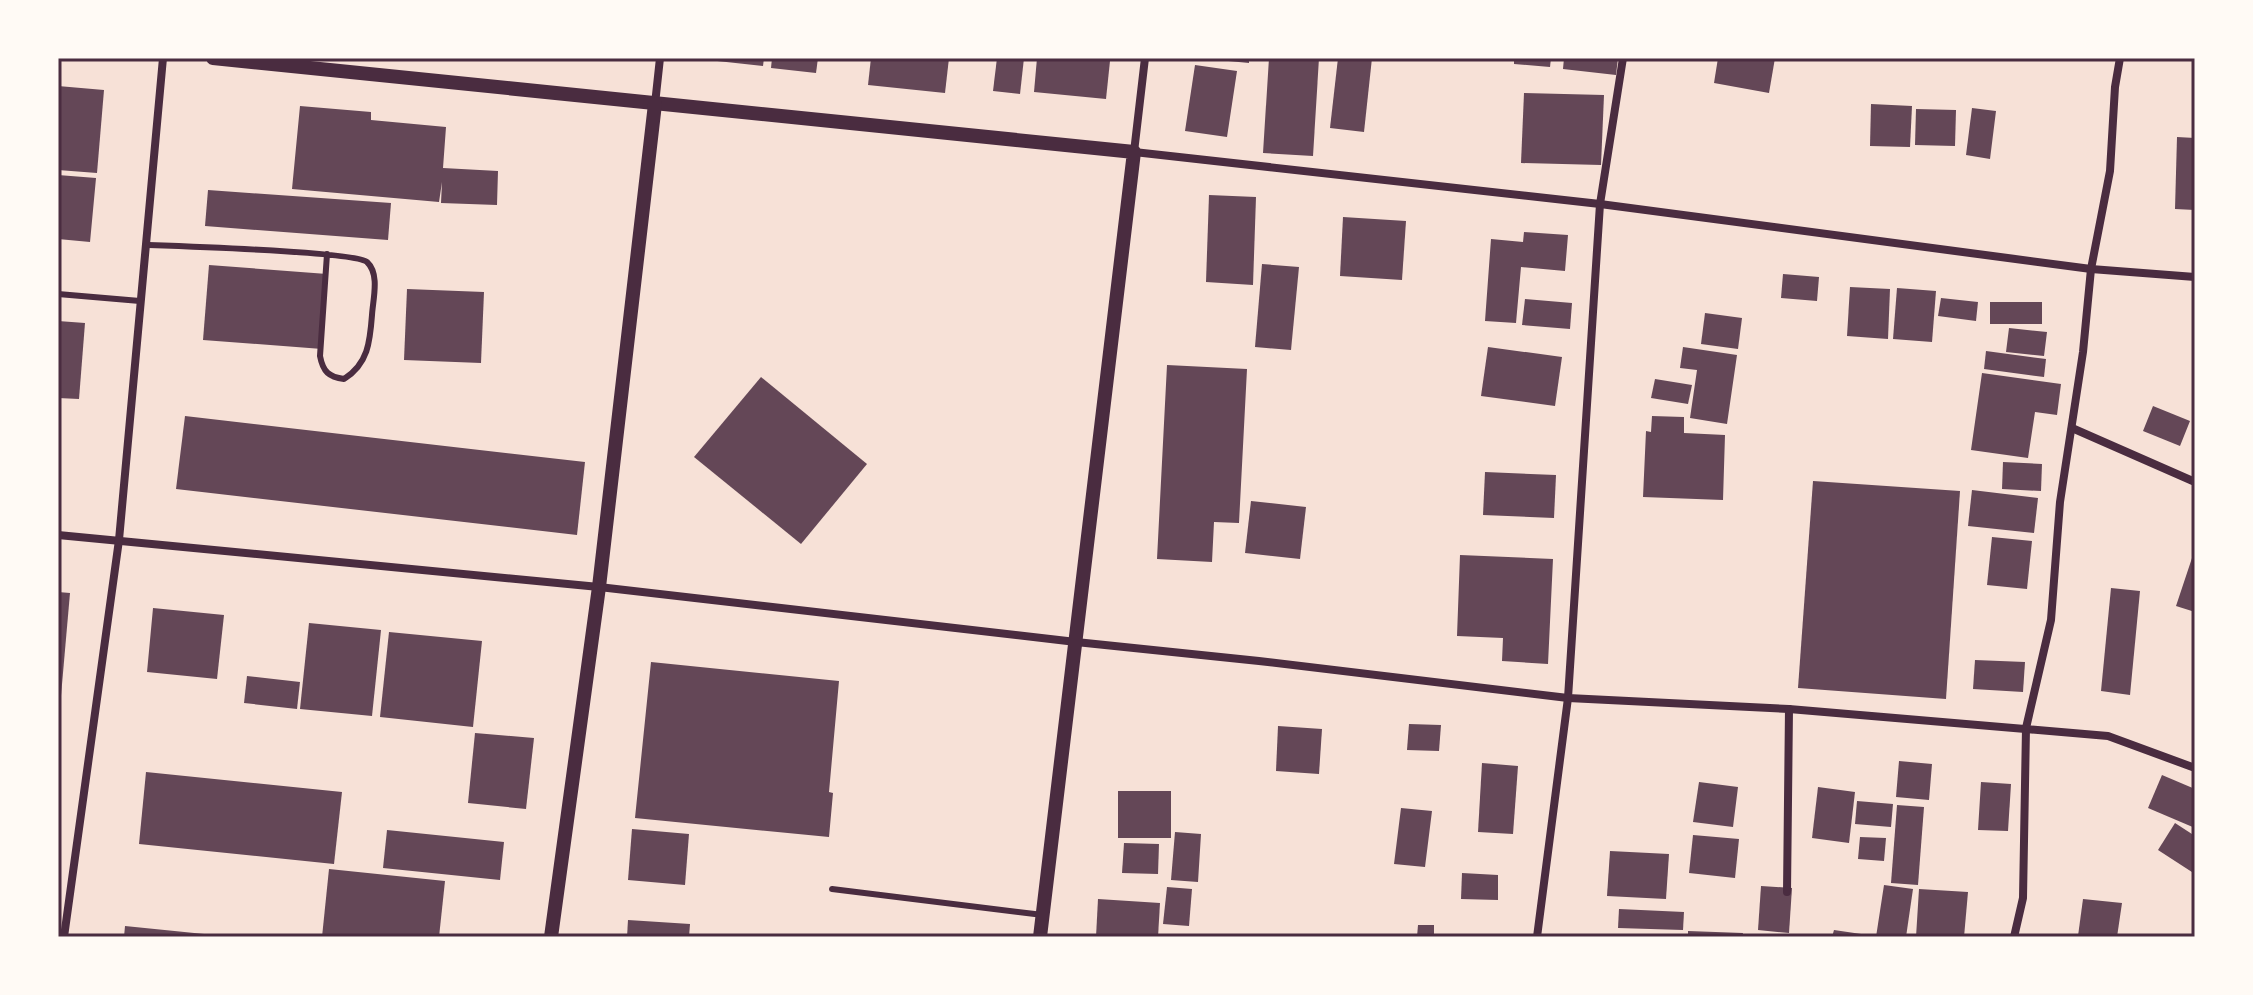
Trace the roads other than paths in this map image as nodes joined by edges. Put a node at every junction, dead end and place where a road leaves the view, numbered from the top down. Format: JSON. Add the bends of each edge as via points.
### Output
{"nodes":[{"id":1,"x":163,"y":58,"type":"edge"},
{"id":2,"x":213,"y":58,"type":"edge"},
{"id":3,"x":660,"y":58,"type":"edge"},
{"id":4,"x":1145,"y":58,"type":"edge"},
{"id":5,"x":1623,"y":58,"type":"edge"},
{"id":6,"x":2120,"y":58,"type":"edge"},
{"id":7,"x":655,"y":104,"type":"junction"},
{"id":8,"x":1134,"y":152,"type":"junction"},
{"id":9,"x":1600,"y":204,"type":"junction"},
{"id":10,"x":147,"y":245,"type":"junction"},
{"id":11,"x":327,"y":254,"type":"junction"},
{"id":12,"x":2091,"y":269,"type":"junction"},
{"id":13,"x":2195,"y":277,"type":"edge"},
{"id":14,"x":58,"y":294,"type":"edge"},
{"id":15,"x":140,"y":301,"type":"junction"},
{"id":16,"x":2072,"y":428,"type":"junction"},
{"id":17,"x":2195,"y":482,"type":"edge"},
{"id":18,"x":58,"y":535,"type":"edge"},
{"id":19,"x":119,"y":540,"type":"junction"},
{"id":20,"x":599,"y":587,"type":"junction"},
{"id":21,"x":1076,"y":642,"type":"junction"},
{"id":22,"x":1568,"y":698,"type":"junction"},
{"id":23,"x":1789,"y":709,"type":"junction"},
{"id":24,"x":2026,"y":728,"type":"junction"},
{"id":25,"x":2195,"y":768,"type":"edge"},
{"id":26,"x":832,"y":889,"type":"dead end"},
{"id":27,"x":1787,"y":892,"type":"dead end"},
{"id":28,"x":1043,"y":915,"type":"junction"},
{"id":29,"x":64,"y":937,"type":"edge"},
{"id":30,"x":551,"y":937,"type":"edge"},
{"id":31,"x":1040,"y":937,"type":"edge"},
{"id":32,"x":1537,"y":937,"type":"edge"},
{"id":33,"x":2014,"y":937,"type":"edge"}],
"edges":[{"from":1,"to":10,"type":"street"},
{"from":2,"to":7,"type":"street"},
{"from":3,"to":7,"type":"street"},
{"from":4,"to":8,"type":"street"},
{"from":5,"to":9,"type":"street"},
{"from":6,"to":12,"type":"street","via":[[2110,171]]},
{"from":7,"to":8,"type":"street"},
{"from":7,"to":20,"type":"street"},
{"from":8,"to":9,"type":"street"},
{"from":8,"to":21,"type":"street"},
{"from":9,"to":12,"type":"street"},
{"from":9,"to":22,"type":"street"},
{"from":10,"to":11,"type":"lane"},
{"from":10,"to":15,"type":"street"},
{"from":11,"to":11,"type":"lane","via":[[363,259],[375,278],[368,351],[344,379],[331,377],[320,356]]},
{"from":12,"to":13,"type":"street"},
{"from":12,"to":16,"type":"street"},
{"from":14,"to":15,"type":"lane"},
{"from":15,"to":19,"type":"street"},
{"from":16,"to":17,"type":"street"},
{"from":16,"to":24,"type":"street","via":[[2051,620]]},
{"from":18,"to":19,"type":"street"},
{"from":19,"to":20,"type":"street"},
{"from":19,"to":29,"type":"street"},
{"from":20,"to":21,"type":"street"},
{"from":20,"to":30,"type":"street"},
{"from":21,"to":22,"type":"street"},
{"from":21,"to":28,"type":"street"},
{"from":22,"to":23,"type":"street"},
{"from":22,"to":32,"type":"street"},
{"from":23,"to":24,"type":"street"},
{"from":23,"to":27,"type":"street"},
{"from":24,"to":25,"type":"street","via":[[2108,736]]},
{"from":24,"to":33,"type":"street","via":[[2023,898]]},
{"from":26,"to":28,"type":"lane"},
{"from":28,"to":31,"type":"street"}]}
